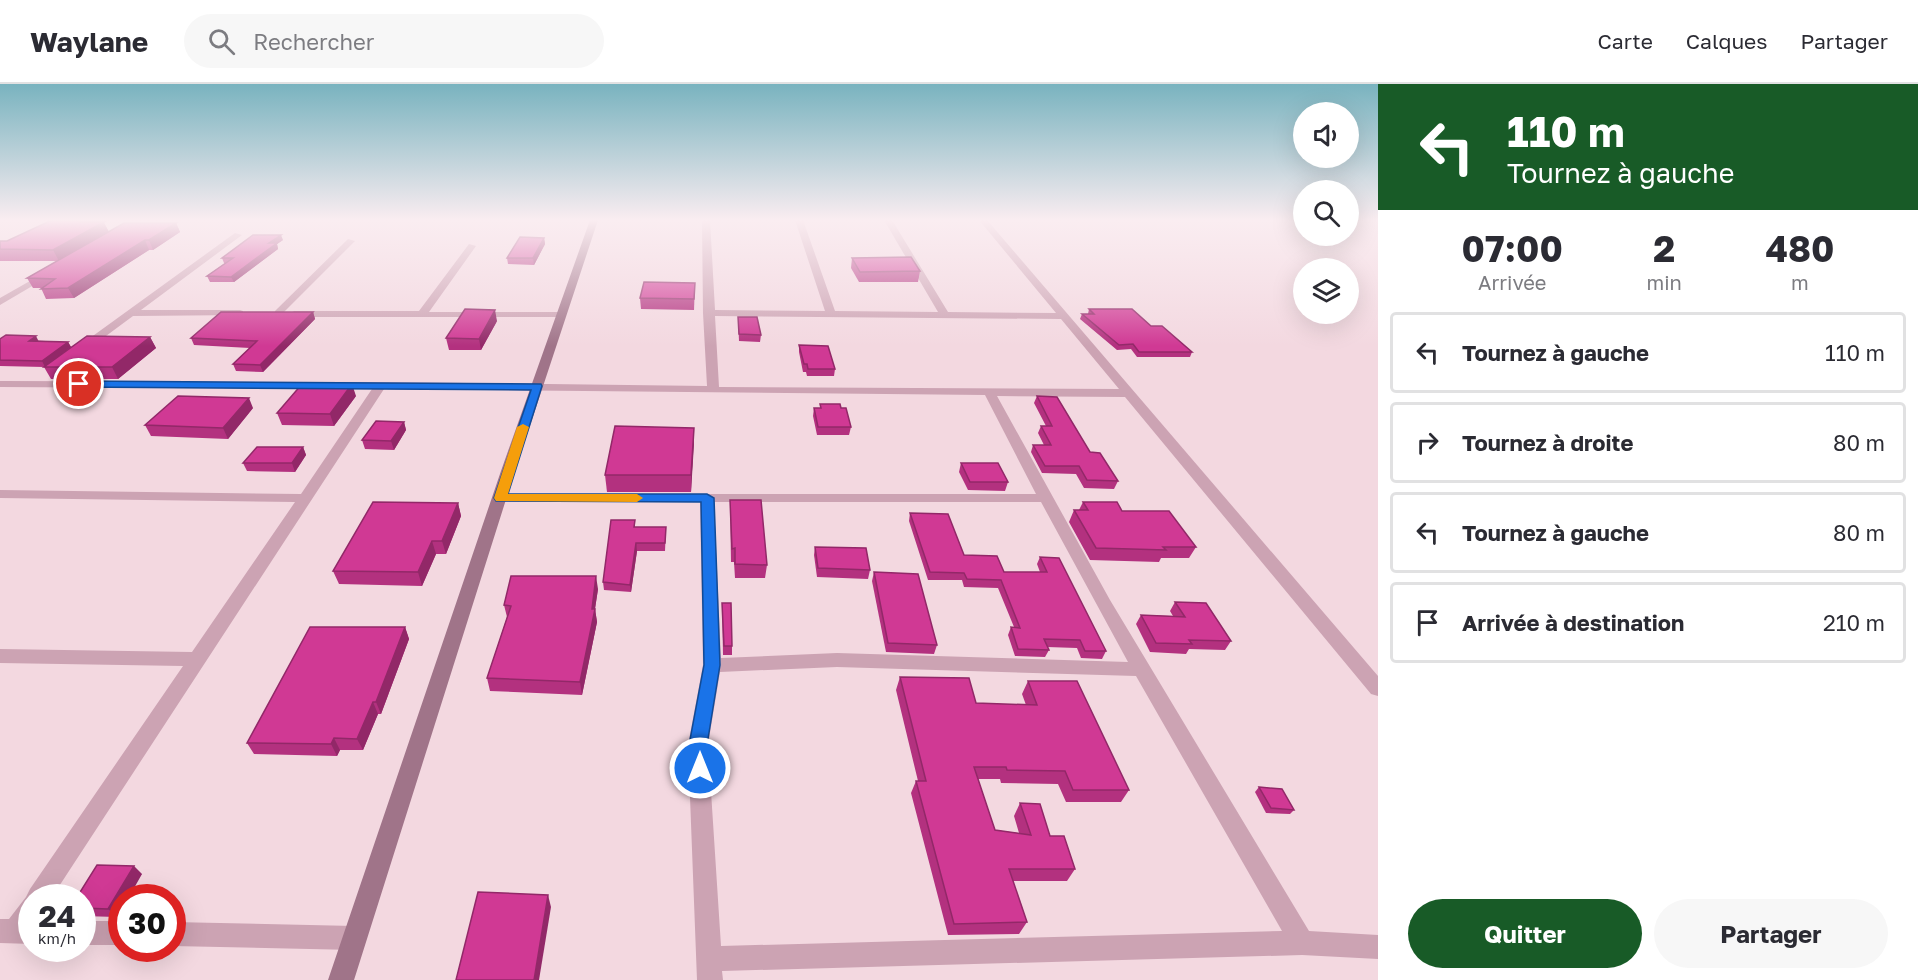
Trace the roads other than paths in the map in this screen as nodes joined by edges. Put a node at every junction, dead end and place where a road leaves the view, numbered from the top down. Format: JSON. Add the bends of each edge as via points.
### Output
{"nodes":[{"id":1,"x":201,"y":262,"type":"edge"},
{"id":2,"x":331,"y":262,"type":"edge"},
{"id":3,"x":461,"y":262,"type":"edge"},
{"id":4,"x":579,"y":262,"type":"edge"},
{"id":5,"x":707,"y":262,"type":"edge"},
{"id":6,"x":813,"y":262,"type":"edge"},
{"id":7,"x":913,"y":262,"type":"edge"},
{"id":8,"x":1018,"y":262,"type":"edge"},
{"id":9,"x":60,"y":267,"type":"edge"},
{"id":10,"x":0,"y":302,"type":"edge"},
{"id":11,"x":132,"y":312,"type":"junction"},
{"id":12,"x":255,"y":313,"type":"edge"},
{"id":13,"x":267,"y":313,"type":"edge"},
{"id":14,"x":708,"y":313,"type":"junction"},
{"id":15,"x":278,"y":314,"type":"junction"},
{"id":16,"x":423,"y":314,"type":"junction"},
{"id":17,"x":944,"y":314,"type":"junction"},
{"id":18,"x":561,"y":315,"type":"junction"},
{"id":19,"x":831,"y":315,"type":"junction"},
{"id":20,"x":1064,"y":316,"type":"junction"},
{"id":21,"x":78,"y":352,"type":"edge"},
{"id":22,"x":50,"y":371,"type":"edge"},
{"id":23,"x":0,"y":384,"type":"edge"},
{"id":24,"x":32,"y":384,"type":"junction"},
{"id":25,"x":381,"y":385,"type":"junction"},
{"id":26,"x":537,"y":386,"type":"junction"},
{"id":27,"x":713,"y":390,"type":"junction"},
{"id":28,"x":990,"y":393,"type":"junction"},
{"id":29,"x":1128,"y":393,"type":"junction"},
{"id":30,"x":0,"y":494,"type":"edge"},
{"id":31,"x":305,"y":498,"type":"junction"},
{"id":32,"x":500,"y":498,"type":"junction"},
{"id":33,"x":707,"y":498,"type":"junction"},
{"id":34,"x":1044,"y":498,"type":"junction"},
{"id":35,"x":0,"y":656,"type":"edge"},
{"id":36,"x":198,"y":659,"type":"junction"},
{"id":37,"x":712,"y":665,"type":"junction"},
{"id":38,"x":1140,"y":669,"type":"junction"},
{"id":39,"x":1378,"y":689,"type":"edge"},
{"id":40,"x":47,"y":884,"type":"edge"},
{"id":41,"x":186,"y":934,"type":"edge"},
{"id":42,"x":354,"y":938,"type":"junction"},
{"id":43,"x":1302,"y":943,"type":"junction"},
{"id":44,"x":1378,"y":947,"type":"edge"},
{"id":45,"x":710,"y":969,"type":"edge"},
{"id":46,"x":341,"y":980,"type":"edge"}],
"edges":[{"from":1,"to":11,"type":"street"},
{"from":2,"to":15,"type":"street"},
{"from":3,"to":16,"type":"street"},
{"from":4,"to":18,"type":"street"},
{"from":5,"to":14,"type":"street"},
{"from":6,"to":19,"type":"street"},
{"from":7,"to":17,"type":"street"},
{"from":8,"to":20,"type":"street"},
{"from":9,"to":10,"type":"street"},
{"from":11,"to":12,"type":"street"},
{"from":11,"to":21,"type":"street"},
{"from":13,"to":15,"type":"street"},
{"from":14,"to":19,"type":"street"},
{"from":14,"to":27,"type":"street"},
{"from":15,"to":16,"type":"street"},
{"from":16,"to":18,"type":"street"},
{"from":17,"to":19,"type":"street"},
{"from":17,"to":20,"type":"street"},
{"from":18,"to":26,"type":"street"},
{"from":20,"to":29,"type":"street"},
{"from":22,"to":24,"type":"street"},
{"from":23,"to":24,"type":"street"},
{"from":24,"to":25,"type":"street"},
{"from":25,"to":26,"type":"street"},
{"from":25,"to":31,"type":"street"},
{"from":26,"to":27,"type":"street"},
{"from":26,"to":32,"type":"street"},
{"from":27,"to":28,"type":"street"},
{"from":28,"to":29,"type":"street"},
{"from":28,"to":34,"type":"street"},
{"from":29,"to":39,"type":"street"},
{"from":30,"to":31,"type":"street"},
{"from":31,"to":36,"type":"street"},
{"from":32,"to":33,"type":"street"},
{"from":32,"to":42,"type":"street"},
{"from":33,"to":34,"type":"street"},
{"from":33,"to":37,"type":"street"},
{"from":34,"to":38,"type":"street"},
{"from":35,"to":36,"type":"street"},
{"from":36,"to":40,"type":"street"},
{"from":37,"to":38,"type":"street","via":[[837,660]]},
{"from":37,"to":45,"type":"street","via":[[698,745]]},
{"from":38,"to":43,"type":"street"},
{"from":41,"to":42,"type":"street"},
{"from":42,"to":46,"type":"street"},
{"from":43,"to":44,"type":"street"},
{"from":43,"to":45,"type":"street"}]}
